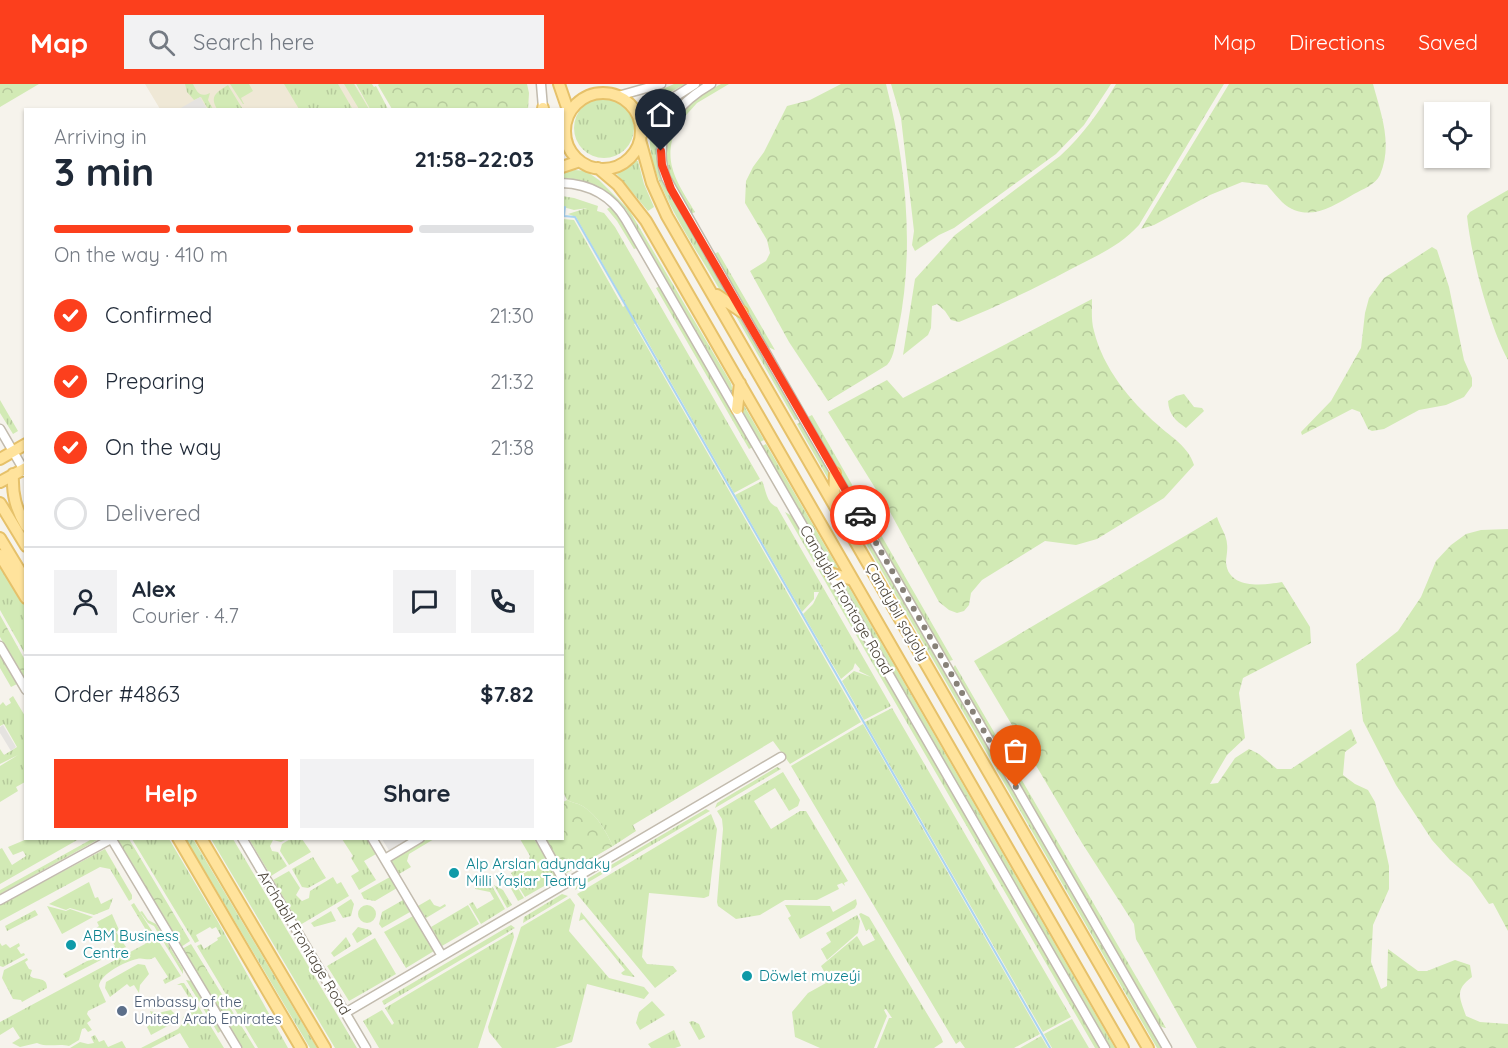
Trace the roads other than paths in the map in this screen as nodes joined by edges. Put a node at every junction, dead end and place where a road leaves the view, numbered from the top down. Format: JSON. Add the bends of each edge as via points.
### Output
{"nodes":[{"id":1,"x":541,"y":84,"type":"edge"},
{"id":2,"x":559,"y":84,"type":"edge"},
{"id":3,"x":662,"y":84,"type":"edge"},
{"id":4,"x":695,"y":84,"type":"edge"},
{"id":5,"x":711,"y":84,"type":"edge"},
{"id":6,"x":602,"y":88,"type":"edge"},
{"id":7,"x":618,"y":96,"type":"junction"},
{"id":8,"x":543,"y":108,"type":"edge"},
{"id":9,"x":563,"y":108,"type":"edge"},
{"id":10,"x":566,"y":122,"type":"edge"},
{"id":11,"x":641,"y":138,"type":"junction"},
{"id":12,"x":580,"y":161,"type":"junction"},
{"id":13,"x":564,"y":166,"type":"edge"},
{"id":14,"x":598,"y":168,"type":"junction"},
{"id":15,"x":564,"y":183,"type":"edge"},
{"id":16,"x":713,"y":293,"type":"junction"},
{"id":17,"x":742,"y":312,"type":"junction"},
{"id":18,"x":740,"y":383,"type":"junction"},
{"id":19,"x":737,"y":409,"type":"junction"},
{"id":20,"x":0,"y":429,"type":"edge"},
{"id":21,"x":24,"y":445,"type":"edge"},
{"id":22,"x":4,"y":455,"type":"edge"},
{"id":23,"x":24,"y":469,"type":"edge"},
{"id":24,"x":24,"y":470,"type":"edge"},
{"id":25,"x":835,"y":473,"type":"junction"},
{"id":26,"x":13,"y":474,"type":"junction"},
{"id":27,"x":0,"y":482,"type":"edge"},
{"id":28,"x":0,"y":502,"type":"edge"},
{"id":29,"x":834,"y":503,"type":"junction"},
{"id":30,"x":24,"y":522,"type":"edge"},
{"id":31,"x":0,"y":538,"type":"edge"},
{"id":32,"x":24,"y":543,"type":"edge"},
{"id":33,"x":0,"y":555,"type":"edge"},
{"id":34,"x":830,"y":573,"type":"junction"},
{"id":35,"x":24,"y":577,"type":"edge"},
{"id":36,"x":853,"y":580,"type":"junction"},
{"id":37,"x":24,"y":595,"type":"edge"},
{"id":38,"x":0,"y":646,"type":"edge"},
{"id":39,"x":24,"y":687,"type":"edge"},
{"id":40,"x":781,"y":757,"type":"dead end"},
{"id":41,"x":109,"y":840,"type":"edge"},
{"id":42,"x":112,"y":840,"type":"edge"},
{"id":43,"x":179,"y":840,"type":"edge"},
{"id":44,"x":202,"y":840,"type":"edge"},
{"id":45,"x":243,"y":840,"type":"edge"},
{"id":46,"x":373,"y":840,"type":"edge"},
{"id":47,"x":417,"y":840,"type":"edge"},
{"id":48,"x":541,"y":840,"type":"edge"},
{"id":49,"x":385,"y":859,"type":"junction"},
{"id":50,"x":565,"y":884,"type":"junction"},
{"id":51,"x":0,"y":900,"type":"edge"},
{"id":52,"x":442,"y":956,"type":"junction"},
{"id":53,"x":345,"y":1013,"type":"junction"},
{"id":54,"x":237,"y":1048,"type":"edge"},
{"id":55,"x":301,"y":1048,"type":"edge"},
{"id":56,"x":325,"y":1048,"type":"edge"},
{"id":57,"x":366,"y":1048,"type":"edge"},
{"id":58,"x":1105,"y":1048,"type":"edge"},
{"id":59,"x":1123,"y":1048,"type":"edge"},
{"id":60,"x":1148,"y":1048,"type":"edge"},
{"id":61,"x":1167,"y":1048,"type":"edge"}],
"edges":[{"from":1,"to":8,"type":"street"},
{"from":2,"to":9,"type":"main road"},
{"from":3,"to":7,"type":"street"},
{"from":4,"to":11,"type":"street","via":[[665,103]]},
{"from":5,"to":17,"type":"street","via":[[695,93],[675,113],[662,143],[662,165],[671,189]]},
{"from":6,"to":7,"type":"main road"},
{"from":6,"to":10,"type":"main road","via":[[576,104]]},
{"from":7,"to":11,"type":"main road","via":[[634,108]]},
{"from":10,"to":12,"type":"main road","via":[[568,145]]},
{"from":11,"to":14,"type":"main road","via":[[629,159],[620,165]]},
{"from":11,"to":16,"type":"main road","name":"Çandybil şaýoly","via":[[659,201]]},
{"from":12,"to":13,"type":"main road"},
{"from":12,"to":14,"type":"main road"},
{"from":14,"to":18,"type":"main road","name":"Çandybil şaýoly","via":[[618,184],[646,221]]},
{"from":15,"to":19,"type":"street","name":"Candybil Frontage Road","via":[[594,189],[622,213]]},
{"from":16,"to":17,"type":"main road"},
{"from":16,"to":29,"type":"main road","name":"Çandybil şaýoly"},
{"from":17,"to":25,"type":"street"},
{"from":18,"to":19,"type":"main road"},
{"from":18,"to":36,"type":"main road","name":"Çandybil şaýoly"},
{"from":19,"to":34,"type":"street","name":"Candybil Frontage Road"},
{"from":20,"to":22,"type":"street"},
{"from":21,"to":22,"type":"main road"},
{"from":22,"to":23,"type":"street"},
{"from":24,"to":26,"type":"main road"},
{"from":25,"to":29,"type":"main road"},
{"from":25,"to":61,"type":"street"},
{"from":26,"to":27,"type":"main road"},
{"from":26,"to":30,"type":"main road","via":[[15,505]]},
{"from":28,"to":32,"type":"main road"},
{"from":29,"to":60,"type":"main road","name":"Çandybil şaýoly"},
{"from":31,"to":35,"type":"main road"},
{"from":33,"to":37,"type":"main road"},
{"from":34,"to":36,"type":"main road"},
{"from":34,"to":58,"type":"street","name":"Candybil Frontage Road"},
{"from":36,"to":59,"type":"main road","name":"Çandybil şaýoly"},
{"from":38,"to":39,"type":"street"},
{"from":40,"to":50,"type":"street"},
{"from":41,"to":51,"type":"street"},
{"from":42,"to":54,"type":"street"},
{"from":43,"to":55,"type":"main road"},
{"from":44,"to":56,"type":"main road"},
{"from":45,"to":53,"type":"street","name":"Archabil Frontage Road"},
{"from":46,"to":49,"type":"street"},
{"from":47,"to":49,"type":"street"},
{"from":48,"to":50,"type":"street"},
{"from":49,"to":52,"type":"street"},
{"from":50,"to":52,"type":"street"},
{"from":52,"to":53,"type":"street"},
{"from":53,"to":57,"type":"street","name":"Archabil Frontage Road"}]}
